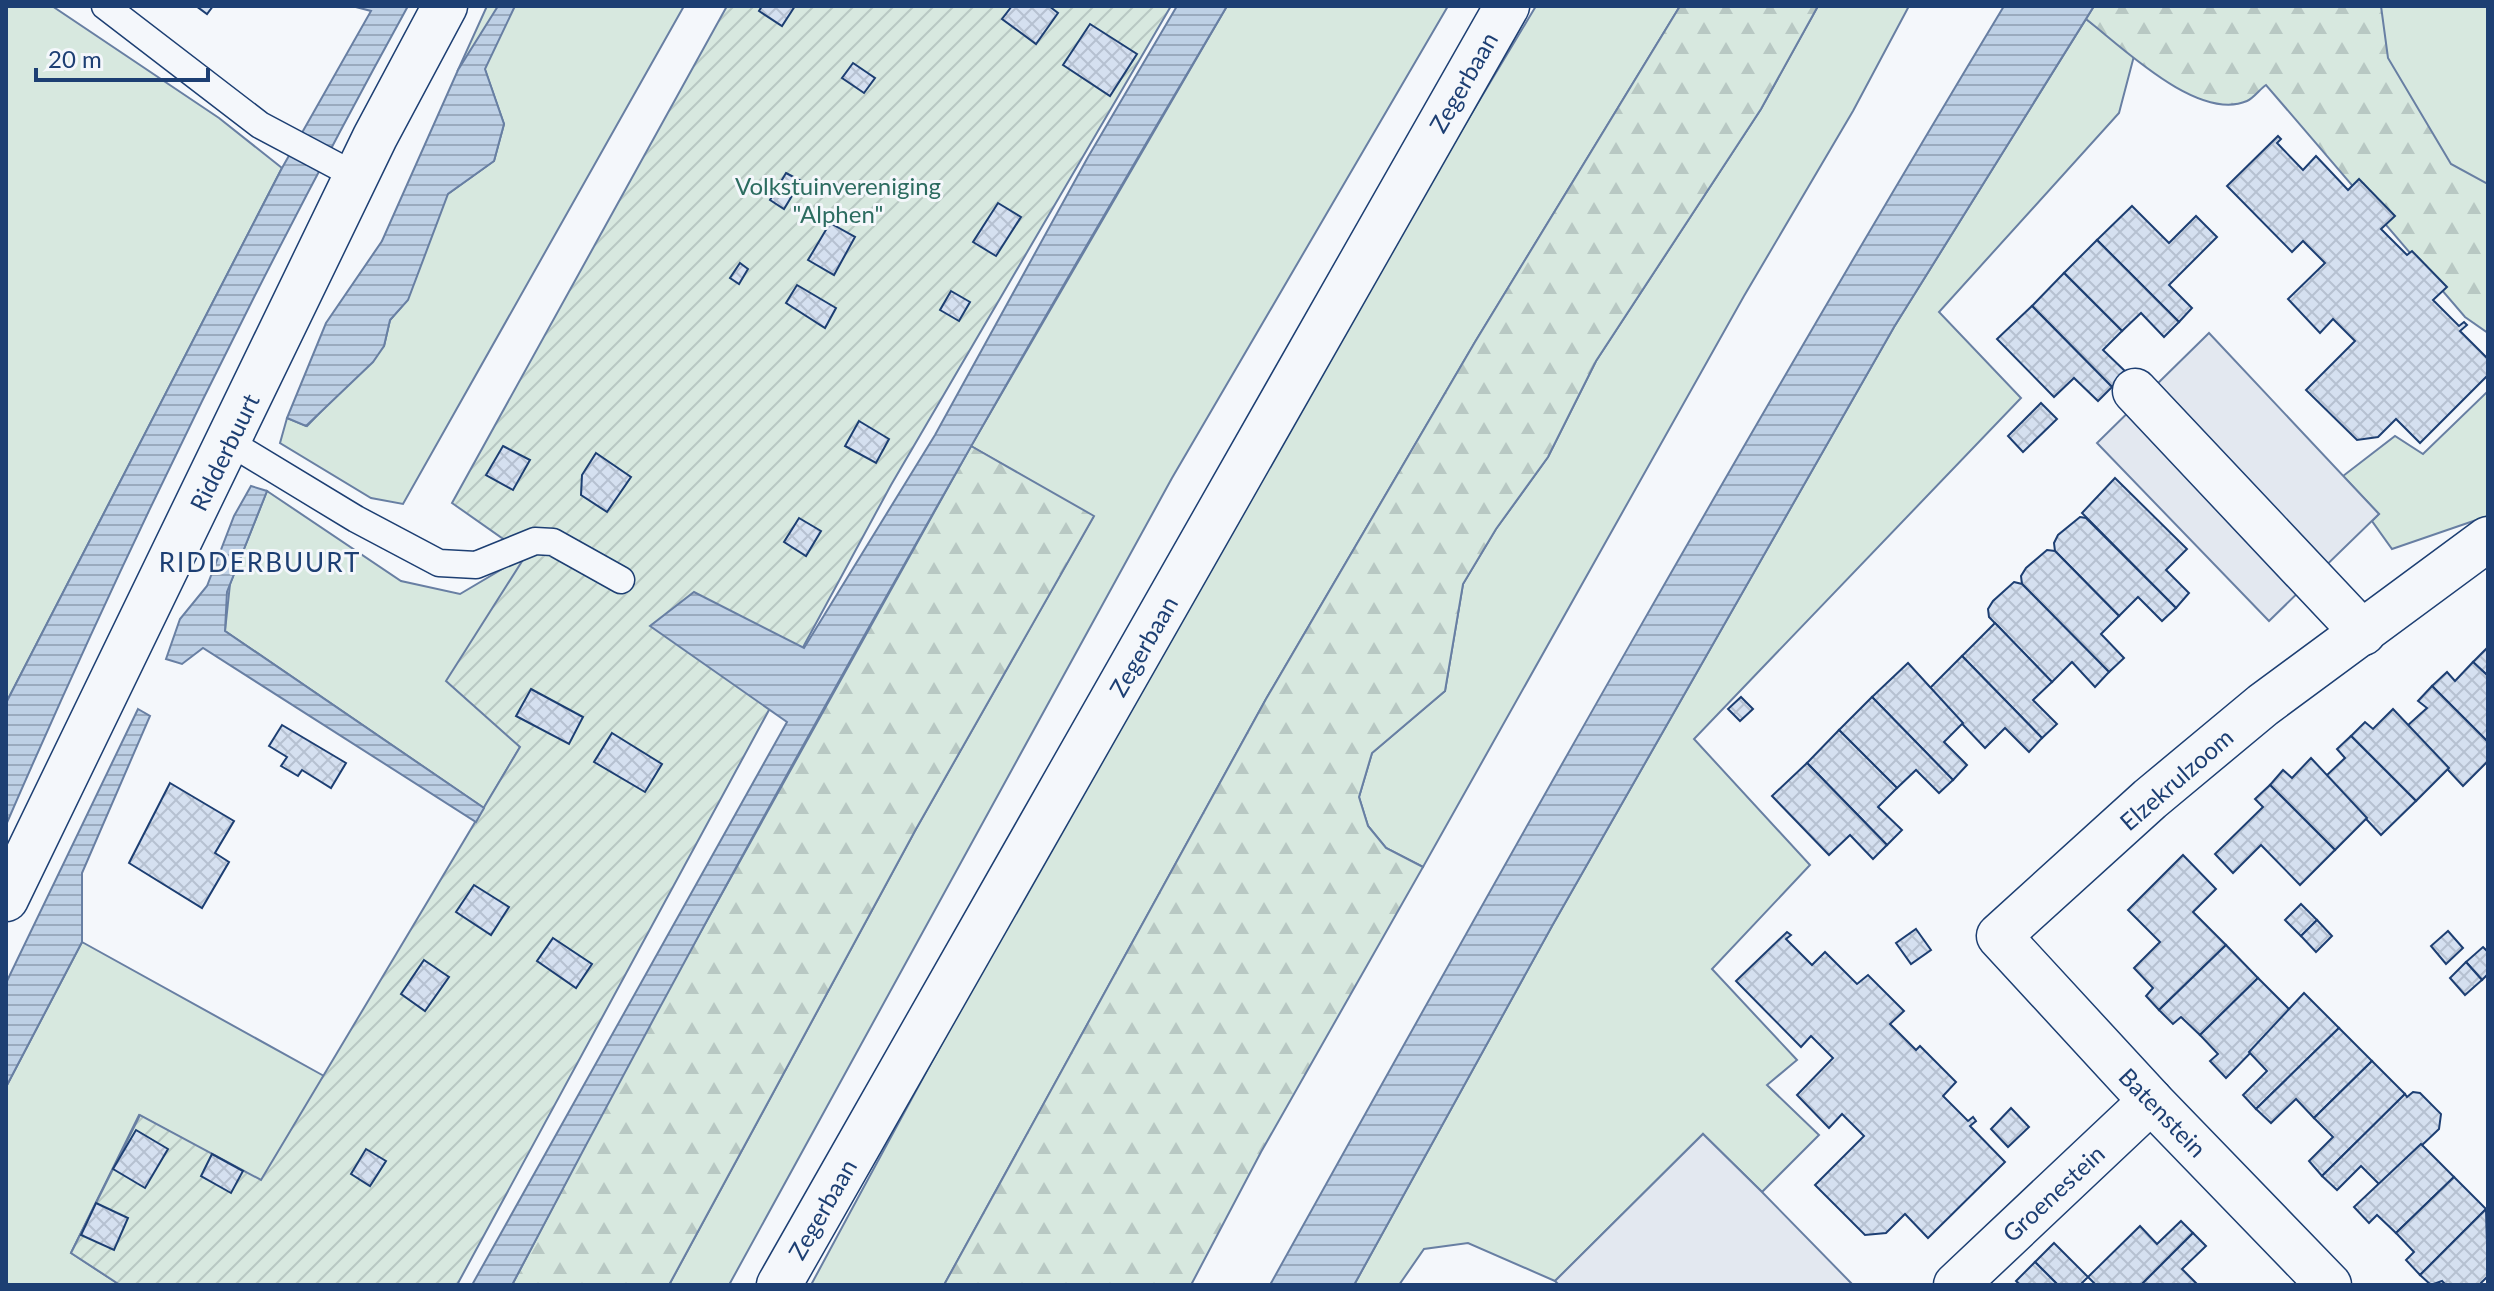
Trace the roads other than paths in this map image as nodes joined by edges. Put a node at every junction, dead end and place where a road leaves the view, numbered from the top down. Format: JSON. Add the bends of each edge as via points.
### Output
{"nodes":[{"id":1,"x":105,"y":6,"type":"edge"},
{"id":2,"x":445,"y":6,"type":"edge"},
{"id":3,"x":1507,"y":6,"type":"edge"},
{"id":4,"x":356,"y":176,"type":"junction"},
{"id":5,"x":2135,"y":391,"type":"dead end"},
{"id":6,"x":229,"y":442,"type":"junction"},
{"id":7,"x":2488,"y":539,"type":"edge"},
{"id":8,"x":621,"y":580,"type":"dead end"},
{"id":9,"x":2363,"y":633,"type":"junction"},
{"id":10,"x":6,"y":899,"type":"edge"},
{"id":11,"x":1999,"y":936,"type":"joint"},
{"id":12,"x":2151,"y":1101,"type":"junction"},
{"id":13,"x":779,"y":1285,"type":"edge"},
{"id":14,"x":1956,"y":1285,"type":"edge"},
{"id":15,"x":2329,"y":1285,"type":"edge"}],
"edges":[{"from":1,"to":4,"type":"lane","via":[[260,125]]},
{"from":2,"to":4,"type":"street","name":"Ridderbuurt"},
{"from":3,"to":13,"type":"street","name":"Zegerbaan"},
{"from":4,"to":6,"type":"street","name":"Ridderbuurt"},
{"from":5,"to":9,"type":"street"},
{"from":6,"to":8,"type":"lane","via":[[439,563],[476,565],[535,541],[553,542]]},
{"from":6,"to":10,"type":"street","name":"Ridderbuurt"},
{"from":7,"to":9,"type":"street","name":"Elzekrulzoom"},
{"from":9,"to":11,"type":"street","name":"Elzekrulzoom","via":[[2263,705],[2150,799]]},
{"from":11,"to":12,"type":"street","name":"Batenstein"},
{"from":12,"to":14,"type":"street","name":"Groenestein"},
{"from":12,"to":15,"type":"street","name":"Batenstein"}]}
